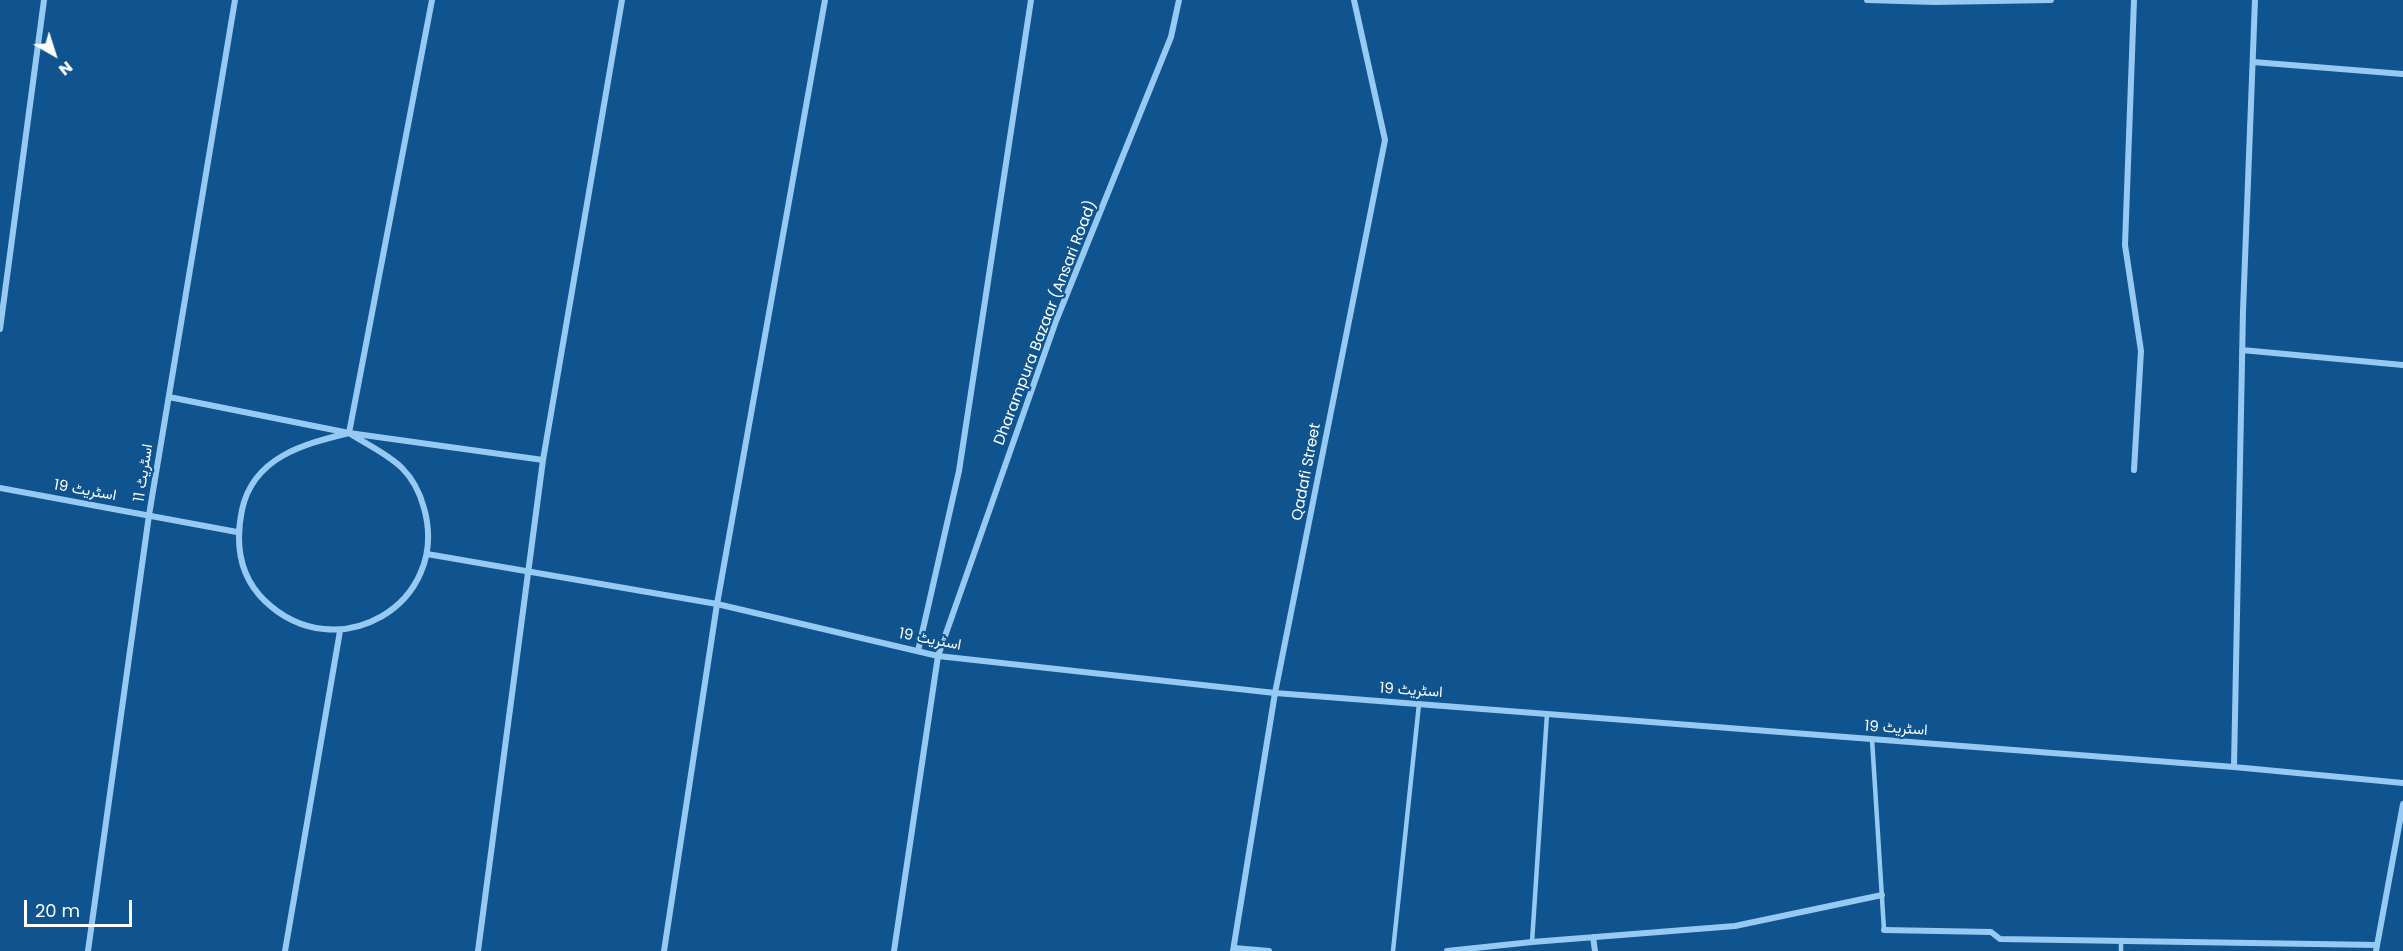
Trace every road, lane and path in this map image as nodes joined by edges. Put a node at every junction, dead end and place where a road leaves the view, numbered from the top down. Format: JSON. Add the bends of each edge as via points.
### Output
{"nodes":[{"id":1,"x":44,"y":0,"type":"edge"},
{"id":2,"x":235,"y":0,"type":"edge"},
{"id":3,"x":432,"y":0,"type":"edge"},
{"id":4,"x":622,"y":0,"type":"edge"},
{"id":5,"x":825,"y":0,"type":"edge"},
{"id":6,"x":1031,"y":0,"type":"edge"},
{"id":7,"x":1179,"y":0,"type":"edge"},
{"id":8,"x":1362,"y":0,"type":"edge"},
{"id":9,"x":1867,"y":0,"type":"edge"},
{"id":10,"x":2051,"y":0,"type":"edge"},
{"id":11,"x":2134,"y":0,"type":"edge"},
{"id":12,"x":2255,"y":0,"type":"edge"},
{"id":13,"x":1354,"y":2,"type":"edge"},
{"id":14,"x":2253,"y":62,"type":"junction"},
{"id":15,"x":2403,"y":74,"type":"edge"},
{"id":16,"x":0,"y":329,"type":"edge"},
{"id":17,"x":2242,"y":350,"type":"junction"},
{"id":18,"x":2403,"y":365,"type":"edge"},
{"id":19,"x":169,"y":397,"type":"junction"},
{"id":20,"x":349,"y":433,"type":"junction"},
{"id":21,"x":543,"y":460,"type":"junction"},
{"id":22,"x":2134,"y":470,"type":"dead end"},
{"id":23,"x":0,"y":488,"type":"edge"},
{"id":24,"x":149,"y":515,"type":"junction"},
{"id":25,"x":237,"y":532,"type":"junction"},
{"id":26,"x":427,"y":554,"type":"junction"},
{"id":27,"x":526,"y":573,"type":"junction"},
{"id":28,"x":717,"y":604,"type":"junction"},
{"id":29,"x":340,"y":631,"type":"junction"},
{"id":30,"x":918,"y":651,"type":"junction"},
{"id":31,"x":938,"y":656,"type":"junction"},
{"id":32,"x":1275,"y":693,"type":"junction"},
{"id":33,"x":1419,"y":704,"type":"junction"},
{"id":34,"x":1547,"y":714,"type":"junction"},
{"id":35,"x":1872,"y":739,"type":"junction"},
{"id":36,"x":2234,"y":767,"type":"junction"},
{"id":37,"x":2403,"y":783,"type":"edge"},
{"id":38,"x":2403,"y":804,"type":"edge"},
{"id":39,"x":1881,"y":895,"type":"junction"},
{"id":40,"x":1884,"y":930,"type":"joint"},
{"id":41,"x":1593,"y":937,"type":"junction"},
{"id":42,"x":2121,"y":940,"type":"junction"},
{"id":43,"x":1532,"y":942,"type":"junction"},
{"id":44,"x":2376,"y":948,"type":"edge"},
{"id":45,"x":1234,"y":949,"type":"edge"},
{"id":46,"x":88,"y":951,"type":"edge"},
{"id":47,"x":285,"y":951,"type":"edge"},
{"id":48,"x":478,"y":951,"type":"edge"},
{"id":49,"x":664,"y":951,"type":"edge"},
{"id":50,"x":894,"y":951,"type":"edge"},
{"id":51,"x":1269,"y":951,"type":"edge"},
{"id":52,"x":1393,"y":951,"type":"edge"},
{"id":53,"x":1447,"y":951,"type":"edge"},
{"id":54,"x":1595,"y":951,"type":"edge"},
{"id":55,"x":2121,"y":951,"type":"edge"}],
"edges":[{"from":1,"to":16,"type":"street"},
{"from":2,"to":19,"type":"street","name":"اسٹریٹ 11"},
{"from":3,"to":20,"type":"street"},
{"from":4,"to":21,"type":"street"},
{"from":5,"to":28,"type":"street"},
{"from":6,"to":30,"type":"street","via":[[959,471]]},
{"from":7,"to":31,"type":"street","name":"Dharampura Bazaar (Ansari Road)","via":[[1171,37],[1056,321]]},
{"from":8,"to":13,"type":"street"},
{"from":9,"to":10,"type":"street"},
{"from":11,"to":22,"type":"street","via":[[2125,245],[2141,351]]},
{"from":12,"to":14,"type":"street"},
{"from":13,"to":32,"type":"street","name":"Qadafi Street","via":[[1385,140]]},
{"from":14,"to":15,"type":"street"},
{"from":14,"to":17,"type":"street"},
{"from":17,"to":18,"type":"street"},
{"from":17,"to":36,"type":"street"},
{"from":19,"to":20,"type":"street"},
{"from":19,"to":24,"type":"street","name":"اسٹریٹ 11"},
{"from":20,"to":21,"type":"street"},
{"from":20,"to":25,"type":"street","via":[[285,453],[260,473],[244,501]]},
{"from":20,"to":26,"type":"street","via":[[402,468],[420,493],[428,523]]},
{"from":21,"to":27,"type":"street"},
{"from":23,"to":24,"type":"street","name":"اسٹریٹ 19"},
{"from":24,"to":25,"type":"street","name":"اسٹریٹ 19"},
{"from":24,"to":46,"type":"street","name":"اسٹریٹ 11"},
{"from":25,"to":29,"type":"street","via":[[241,564],[256,592],[279,615],[308,628]]},
{"from":26,"to":27,"type":"street","name":"اسٹریٹ 19"},
{"from":26,"to":29,"type":"street","via":[[416,583],[396,607],[370,624]]},
{"from":27,"to":28,"type":"street","name":"اسٹریٹ 19"},
{"from":27,"to":48,"type":"street"},
{"from":28,"to":30,"type":"street","name":"اسٹریٹ 19"},
{"from":28,"to":49,"type":"street"},
{"from":29,"to":47,"type":"street"},
{"from":30,"to":31,"type":"street","name":"اسٹریٹ 19"},
{"from":31,"to":32,"type":"street","name":"اسٹریٹ 19"},
{"from":31,"to":50,"type":"street","name":"Dharampura Bazaar (Ansari Road)"},
{"from":32,"to":33,"type":"street","name":"اسٹریٹ 19"},
{"from":32,"to":45,"type":"street","name":"Qadafi Street"},
{"from":33,"to":34,"type":"street","name":"اسٹریٹ 19"},
{"from":33,"to":52,"type":"lane"},
{"from":34,"to":35,"type":"street","name":"اسٹریٹ 19"},
{"from":34,"to":43,"type":"lane"},
{"from":35,"to":36,"type":"street","name":"اسٹریٹ 19"},
{"from":35,"to":39,"type":"lane"},
{"from":36,"to":37,"type":"street","name":"اسٹریٹ 19"},
{"from":38,"to":44,"type":"street"},
{"from":39,"to":40,"type":"lane"},
{"from":39,"to":41,"type":"street","via":[[1735,926]]},
{"from":40,"to":42,"type":"street","via":[[1991,932],[2001,939]]},
{"from":41,"to":43,"type":"street"},
{"from":41,"to":54,"type":"street"},
{"from":42,"to":44,"type":"street"},
{"from":42,"to":55,"type":"lane"},
{"from":43,"to":53,"type":"street"},
{"from":45,"to":51,"type":"street"}]}
